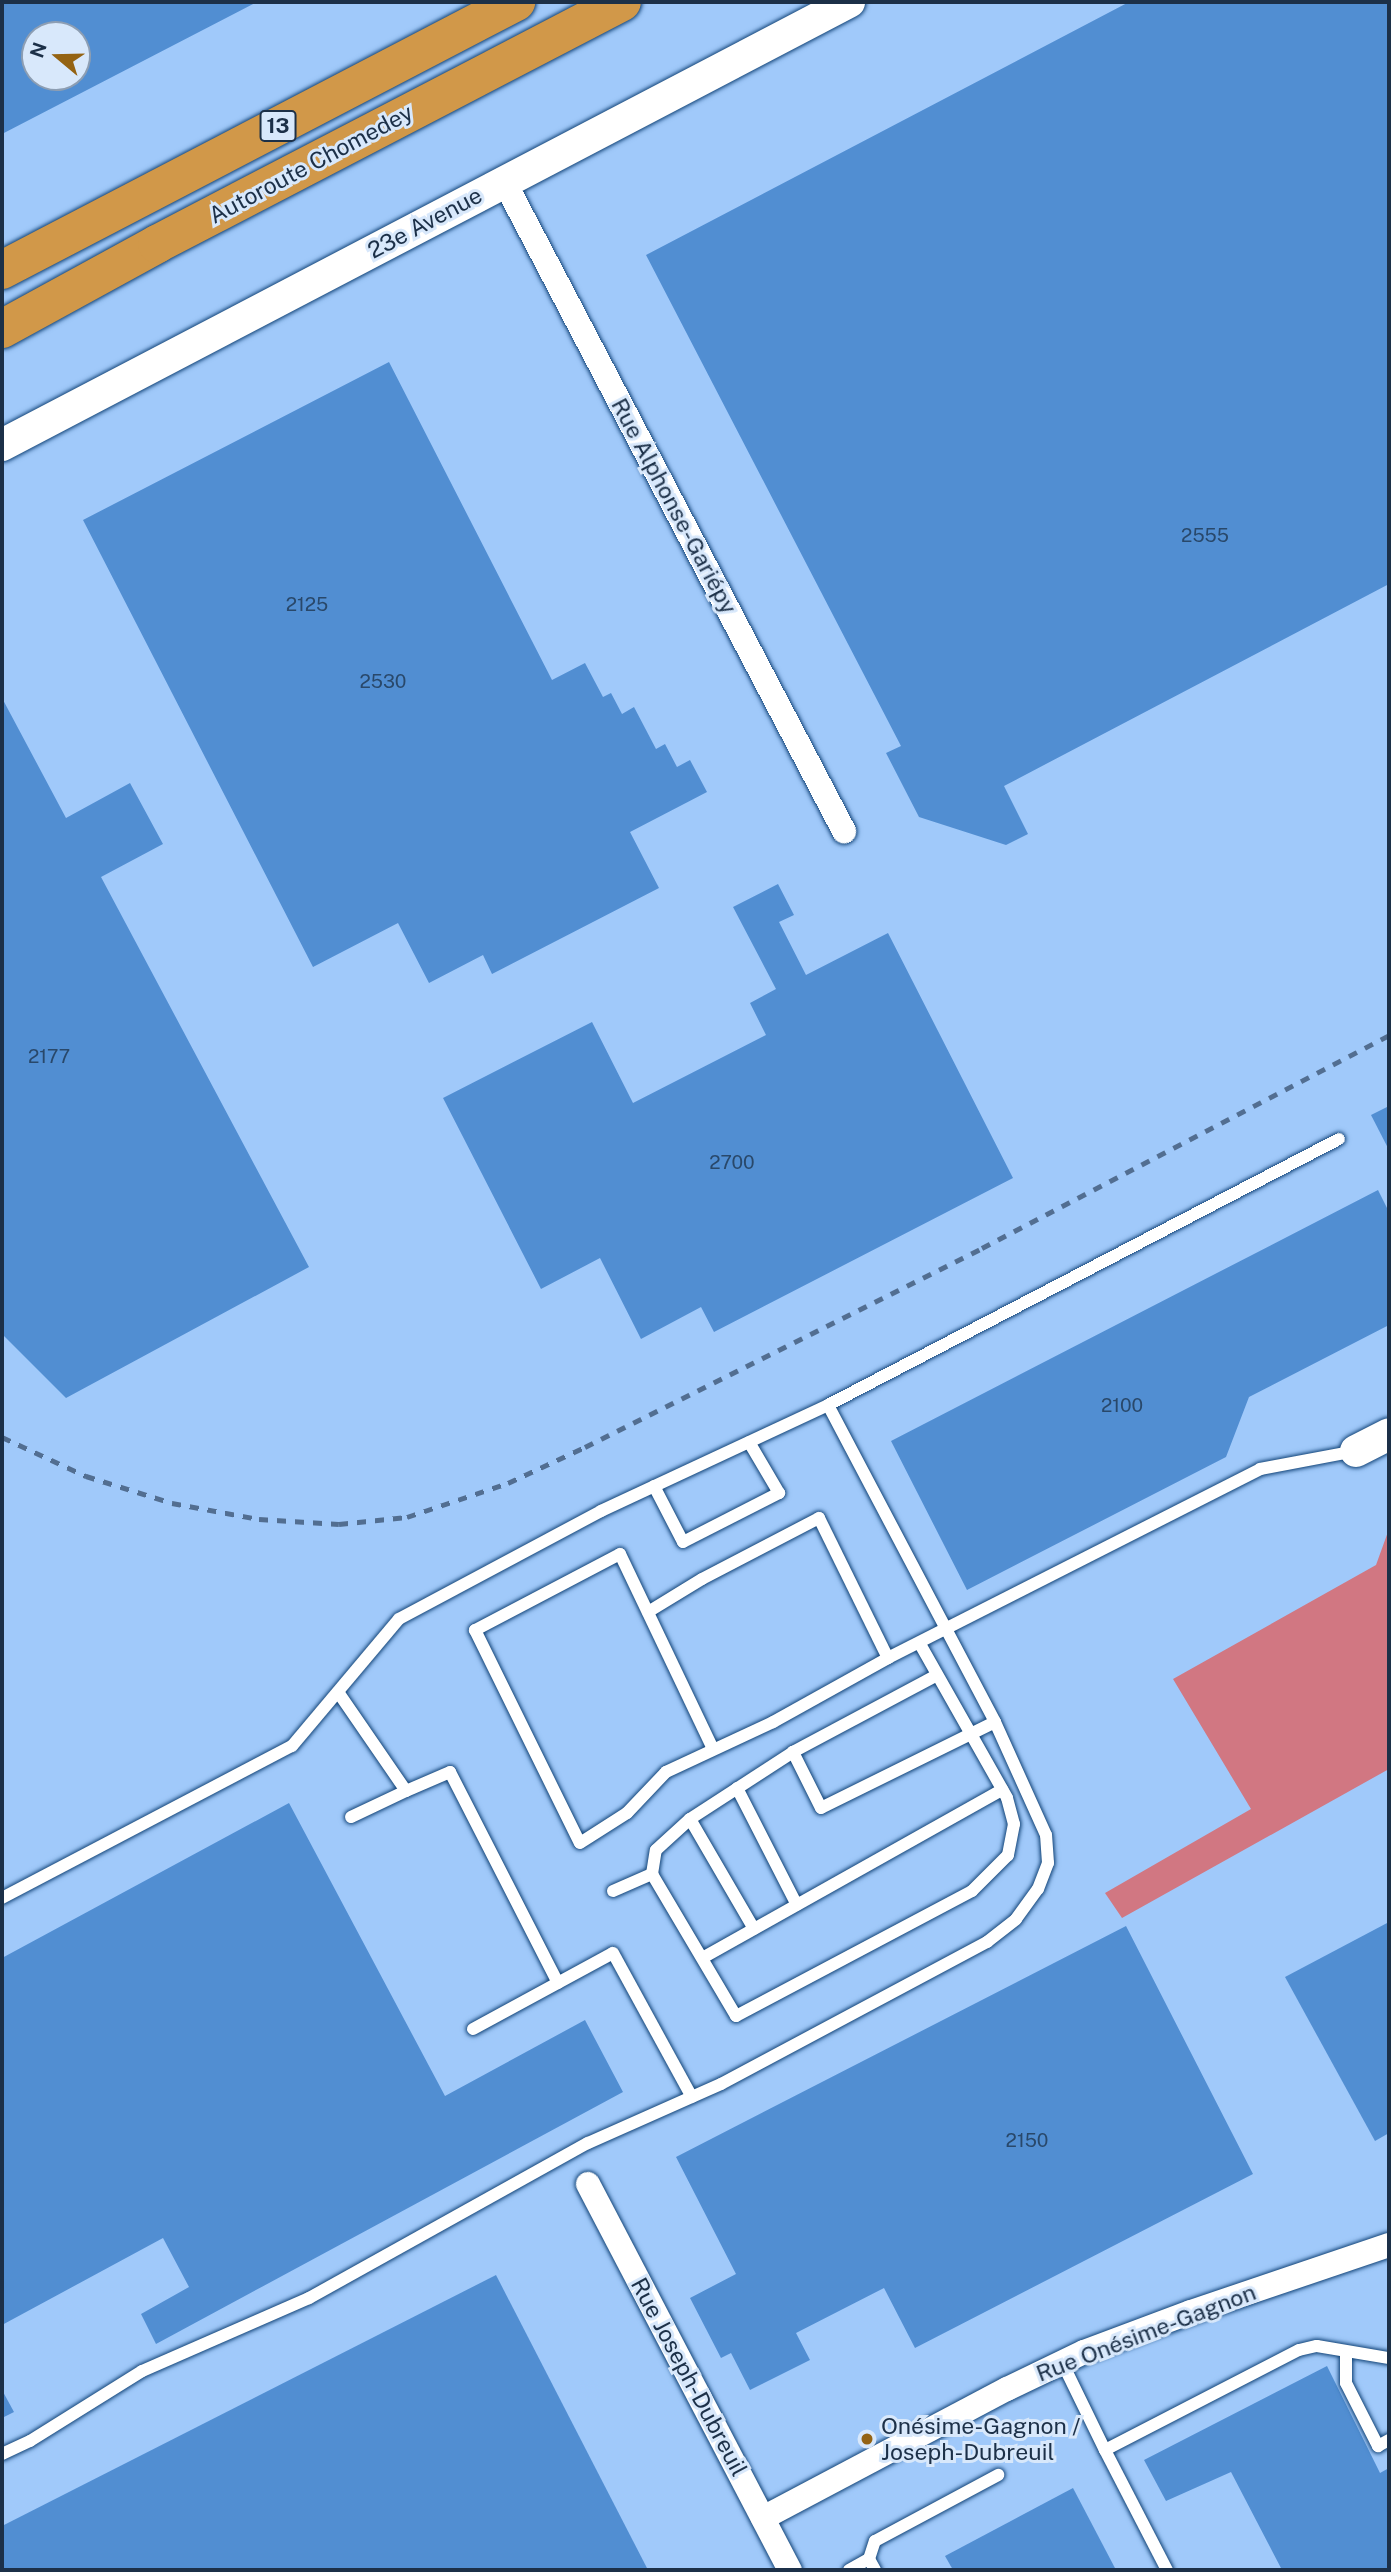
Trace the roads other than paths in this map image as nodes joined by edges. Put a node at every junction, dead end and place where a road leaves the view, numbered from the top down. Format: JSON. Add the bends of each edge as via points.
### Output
{"nodes":[{"id":1,"x":516,"y":2,"type":"edge"},
{"id":2,"x":622,"y":2,"type":"edge"},
{"id":3,"x":849,"y":2,"type":"edge"},
{"id":4,"x":504,"y":181,"type":"junction"},
{"id":5,"x":157,"y":244,"type":"junction"},
{"id":6,"x":2,"y":268,"type":"edge"},
{"id":7,"x":2,"y":329,"type":"edge"},
{"id":8,"x":2,"y":357,"type":"edge"},
{"id":9,"x":2,"y":444,"type":"edge"},
{"id":10,"x":844,"y":831,"type":"dead end"},
{"id":11,"x":1339,"y":1139,"type":"dead end"},
{"id":12,"x":828,"y":1405,"type":"junction"},
{"id":13,"x":1389,"y":1434,"type":"edge"},
{"id":14,"x":749,"y":1442,"type":"junction"},
{"id":15,"x":1356,"y":1451,"type":"joint"},
{"id":16,"x":654,"y":1486,"type":"junction"},
{"id":17,"x":648,"y":1612,"type":"junction"},
{"id":18,"x":945,"y":1631,"type":"junction"},
{"id":19,"x":920,"y":1644,"type":"junction"},
{"id":20,"x":888,"y":1658,"type":"junction"},
{"id":21,"x":937,"y":1675,"type":"junction"},
{"id":22,"x":338,"y":1692,"type":"junction"},
{"id":23,"x":995,"y":1722,"type":"junction"},
{"id":24,"x":969,"y":1736,"type":"junction"},
{"id":25,"x":713,"y":1749,"type":"junction"},
{"id":26,"x":793,"y":1752,"type":"junction"},
{"id":27,"x":737,"y":1788,"type":"junction"},
{"id":28,"x":1002,"y":1790,"type":"junction"},
{"id":29,"x":406,"y":1791,"type":"junction"},
{"id":30,"x":351,"y":1817,"type":"dead end"},
{"id":31,"x":690,"y":1819,"type":"junction"},
{"id":32,"x":1039,"y":1819,"type":"junction"},
{"id":33,"x":1014,"y":1824,"type":"junction"},
{"id":34,"x":652,"y":1874,"type":"junction"},
{"id":35,"x":614,"y":1891,"type":"dead end"},
{"id":36,"x":2,"y":1898,"type":"edge"},
{"id":37,"x":797,"y":1905,"type":"junction"},
{"id":38,"x":754,"y":1929,"type":"junction"},
{"id":39,"x":704,"y":1957,"type":"junction"},
{"id":40,"x":558,"y":1983,"type":"junction"},
{"id":41,"x":473,"y":2029,"type":"dead end"},
{"id":42,"x":692,"y":2097,"type":"junction"},
{"id":43,"x":588,"y":2184,"type":"dead end"},
{"id":44,"x":1389,"y":2245,"type":"edge"},
{"id":45,"x":1346,"y":2352,"type":"junction"},
{"id":46,"x":1389,"y":2358,"type":"edge"},
{"id":47,"x":1062,"y":2362,"type":"junction"},
{"id":48,"x":1389,"y":2440,"type":"edge"},
{"id":49,"x":1105,"y":2450,"type":"junction"},
{"id":50,"x":2,"y":2454,"type":"edge"},
{"id":51,"x":998,"y":2475,"type":"dead end"},
{"id":52,"x":762,"y":2518,"type":"junction"},
{"id":53,"x":872,"y":2565,"type":"edge"},
{"id":54,"x":790,"y":2570,"type":"edge"},
{"id":55,"x":849,"y":2570,"type":"edge"},
{"id":56,"x":1167,"y":2570,"type":"edge"}],
"edges":[{"from":1,"to":6,"type":"highway","number":"13"},
{"from":2,"to":5,"type":"highway","name":"Autoroute Chomedey","number":"13"},
{"from":3,"to":4,"type":"street","name":"23e Avenue"},
{"from":4,"to":9,"type":"street","name":"23e Avenue"},
{"from":4,"to":10,"type":"street","name":"Rue Alphonse-Gariépy"},
{"from":5,"to":7,"type":"highway","name":"Autoroute Chomedey","number":"13"},
{"from":5,"to":8,"type":"highway"},
{"from":11,"to":12,"type":"lane"},
{"from":12,"to":14,"type":"lane"},
{"from":12,"to":18,"type":"lane"},
{"from":13,"to":15,"type":"street"},
{"from":14,"to":16,"type":"lane"},
{"from":14,"to":16,"type":"lane","via":[[779,1493],[683,1542]]},
{"from":15,"to":18,"type":"lane","via":[[1260,1469]]},
{"from":16,"to":22,"type":"lane","via":[[399,1619]]},
{"from":17,"to":20,"type":"lane","via":[[702,1578],[819,1518]]},
{"from":17,"to":25,"type":"lane"},
{"from":17,"to":25,"type":"lane","via":[[620,1554],[475,1630],[580,1843],[626,1814],[666,1772]]},
{"from":18,"to":19,"type":"lane"},
{"from":18,"to":23,"type":"lane"},
{"from":19,"to":20,"type":"lane"},
{"from":19,"to":21,"type":"lane"},
{"from":20,"to":25,"type":"lane","via":[[773,1722]]},
{"from":21,"to":24,"type":"lane"},
{"from":21,"to":26,"type":"lane"},
{"from":22,"to":29,"type":"lane"},
{"from":22,"to":36,"type":"lane","via":[[292,1746]]},
{"from":23,"to":24,"type":"lane"},
{"from":23,"to":32,"type":"lane"},
{"from":24,"to":26,"type":"lane","via":[[821,1808]]},
{"from":24,"to":28,"type":"lane"},
{"from":26,"to":27,"type":"lane"},
{"from":27,"to":31,"type":"lane"},
{"from":27,"to":37,"type":"lane"},
{"from":28,"to":33,"type":"lane"},
{"from":28,"to":37,"type":"lane"},
{"from":29,"to":30,"type":"lane"},
{"from":29,"to":40,"type":"lane","via":[[450,1772]]},
{"from":31,"to":34,"type":"lane","via":[[656,1850]]},
{"from":31,"to":38,"type":"lane"},
{"from":32,"to":33,"type":"lane"},
{"from":32,"to":42,"type":"lane","via":[[1046,1835],[1048,1863],[1038,1889],[1016,1919],[988,1942]]},
{"from":33,"to":39,"type":"lane","via":[[1008,1855],[972,1891],[736,2015]]},
{"from":34,"to":35,"type":"lane"},
{"from":34,"to":39,"type":"lane"},
{"from":37,"to":38,"type":"lane"},
{"from":38,"to":39,"type":"lane"},
{"from":40,"to":41,"type":"lane"},
{"from":40,"to":42,"type":"lane","via":[[613,1953]]},
{"from":42,"to":50,"type":"lane","via":[[588,2143],[309,2298],[142,2371]]},
{"from":43,"to":52,"type":"street","name":"Rue Joseph-Dubreuil"},
{"from":44,"to":47,"type":"street","name":"Rue Onésime-Gagnon","via":[[1180,2315]]},
{"from":45,"to":46,"type":"lane"},
{"from":45,"to":48,"type":"lane","via":[[1346,2383],[1378,2446]]},
{"from":45,"to":49,"type":"lane","via":[[1317,2346],[1300,2350]]},
{"from":47,"to":49,"type":"lane"},
{"from":47,"to":52,"type":"street","name":"Rue Onésime-Gagnon"},
{"from":49,"to":56,"type":"lane"},
{"from":51,"to":53,"type":"lane","via":[[875,2541]]},
{"from":52,"to":54,"type":"street","name":"Rue Joseph-Dubreuil"},
{"from":53,"to":55,"type":"lane"}]}
